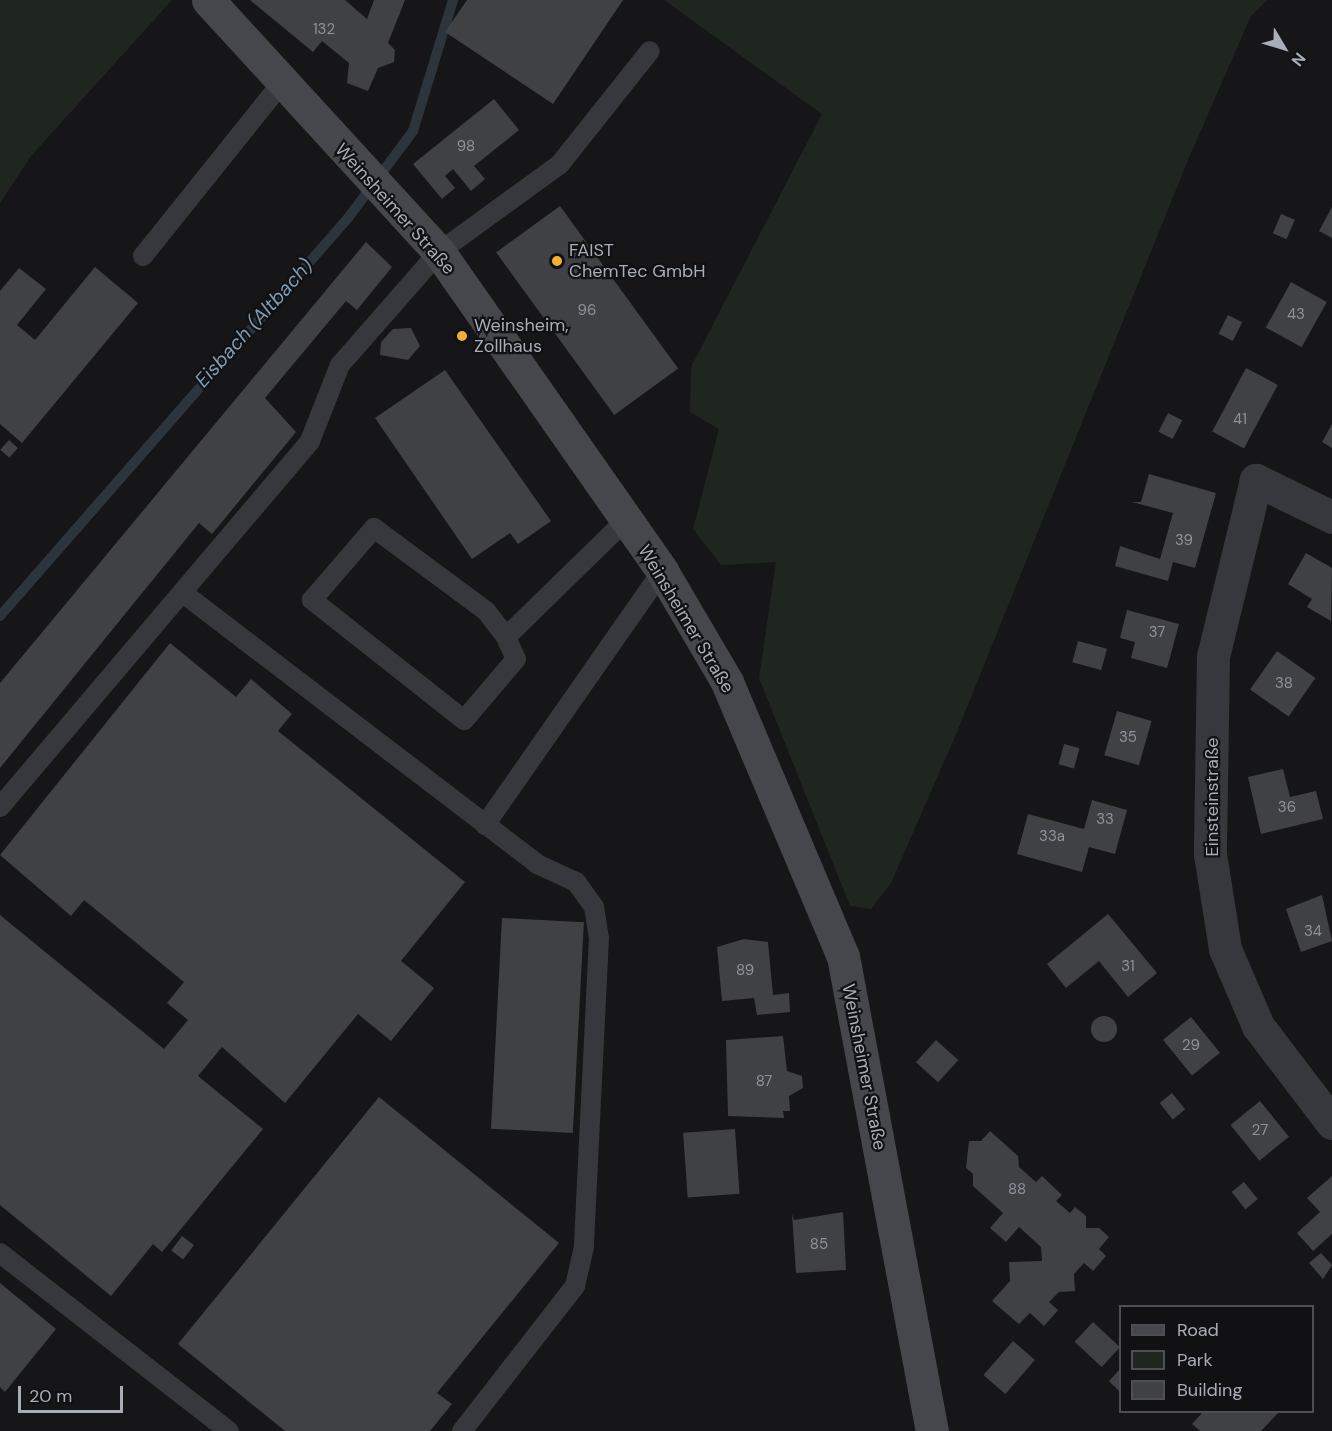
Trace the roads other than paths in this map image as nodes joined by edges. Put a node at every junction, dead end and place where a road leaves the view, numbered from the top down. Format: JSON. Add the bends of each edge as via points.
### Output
{"nodes":[{"id":1,"x":208,"y":0,"type":"edge"},
{"id":2,"x":650,"y":51,"type":"dead end"},
{"id":3,"x":281,"y":84,"type":"junction"},
{"id":4,"x":439,"y":252,"type":"junction"},
{"id":5,"x":143,"y":256,"type":"dead end"},
{"id":6,"x":1332,"y":517,"type":"edge"},
{"id":7,"x":625,"y":521,"type":"junction"},
{"id":8,"x":662,"y":571,"type":"junction"},
{"id":9,"x":183,"y":593,"type":"junction"},
{"id":10,"x":506,"y":637,"type":"junction"},
{"id":11,"x":0,"y":807,"type":"edge"},
{"id":12,"x":484,"y":825,"type":"junction"},
{"id":13,"x":1332,"y":1123,"type":"edge"},
{"id":14,"x":0,"y":1253,"type":"edge"},
{"id":15,"x":229,"y":1431,"type":"edge"},
{"id":16,"x":462,"y":1431,"type":"edge"},
{"id":17,"x":932,"y":1431,"type":"edge"}],
"edges":[{"from":1,"to":3,"type":"main road","name":"Weinsheimer Straße"},
{"from":2,"to":4,"type":"lane","via":[[560,164]]},
{"from":3,"to":4,"type":"main road","name":"Weinsheimer Straße"},
{"from":3,"to":5,"type":"lane"},
{"from":4,"to":7,"type":"main road","name":"Weinsheimer Straße"},
{"from":4,"to":9,"type":"lane","via":[[340,365],[310,441]]},
{"from":6,"to":13,"type":"street","name":"Einsteinstraße","via":[[1256,480],[1213,656],[1209,854],[1225,949],[1258,1026]]},
{"from":7,"to":8,"type":"main road","name":"Weinsheimer Straße"},
{"from":7,"to":10,"type":"lane"},
{"from":8,"to":12,"type":"lane"},
{"from":8,"to":17,"type":"main road","name":"Weinsheimer Straße","via":[[727,682],[843,956]]},
{"from":9,"to":11,"type":"lane"},
{"from":9,"to":12,"type":"lane"},
{"from":10,"to":10,"type":"lane","via":[[486,611],[374,528],[312,600],[464,720],[516,659]]},
{"from":12,"to":16,"type":"lane","via":[[537,864],[576,882],[594,907],[599,938],[584,1247],[575,1286]]},
{"from":14,"to":15,"type":"lane"}]}
